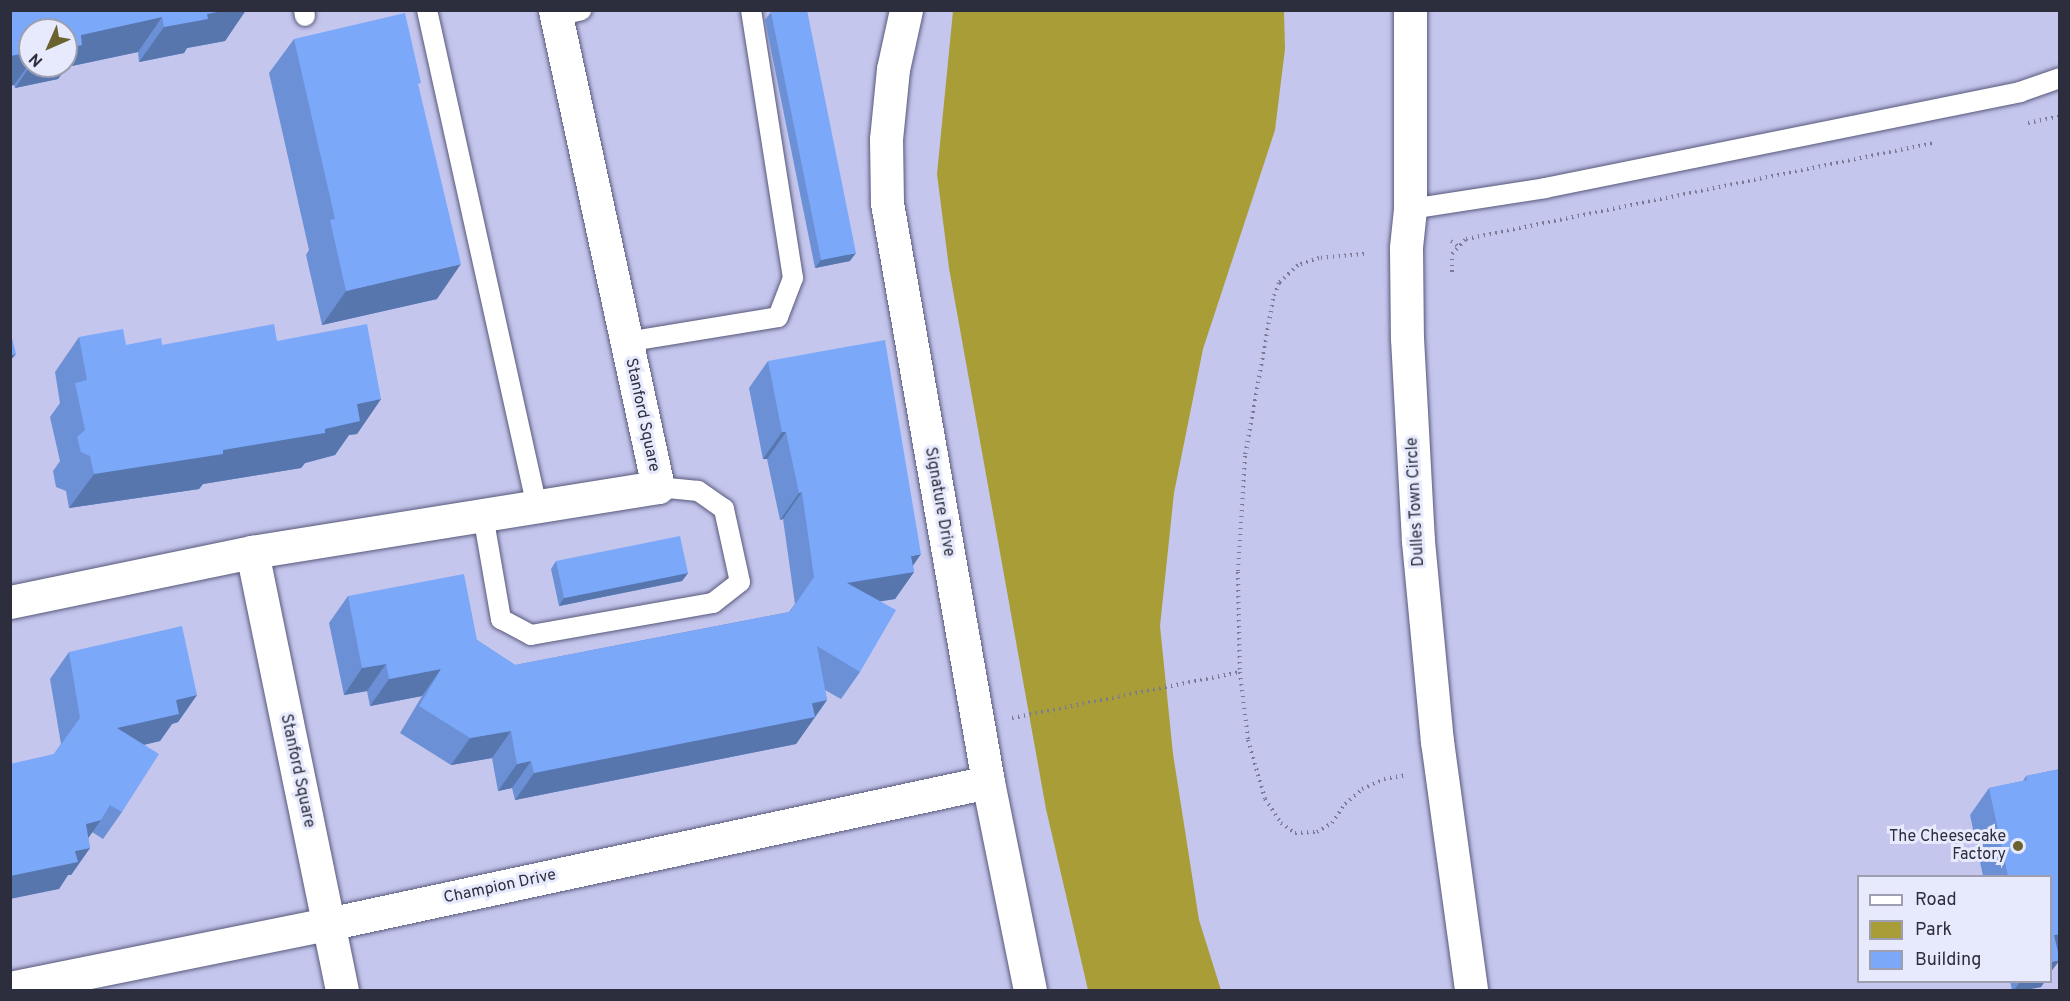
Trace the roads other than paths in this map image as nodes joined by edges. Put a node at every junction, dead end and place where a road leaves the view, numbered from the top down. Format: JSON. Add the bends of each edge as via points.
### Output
{"nodes":[{"id":1,"x":427,"y":10,"type":"edge"},
{"id":2,"x":751,"y":10,"type":"edge"},
{"id":3,"x":906,"y":10,"type":"edge"},
{"id":4,"x":1410,"y":10,"type":"edge"},
{"id":5,"x":564,"y":12,"type":"edge"},
{"id":6,"x":2060,"y":78,"type":"edge"},
{"id":7,"x":1410,"y":209,"type":"junction"},
{"id":8,"x":626,"y":342,"type":"junction"},
{"id":9,"x":658,"y":487,"type":"junction"},
{"id":10,"x":537,"y":507,"type":"junction"},
{"id":11,"x":483,"y":515,"type":"junction"},
{"id":12,"x":252,"y":552,"type":"junction"},
{"id":13,"x":10,"y":602,"type":"edge"},
{"id":14,"x":988,"y":782,"type":"junction"},
{"id":15,"x":328,"y":924,"type":"junction"},
{"id":16,"x":10,"y":988,"type":"edge"},
{"id":17,"x":342,"y":990,"type":"edge"},
{"id":18,"x":1030,"y":990,"type":"edge"},
{"id":19,"x":1471,"y":990,"type":"edge"}],
"edges":[{"from":1,"to":10,"type":"lane"},
{"from":2,"to":8,"type":"lane","via":[[793,278],[778,318]]},
{"from":3,"to":14,"type":"street","name":"Signature Drive","via":[[893,69],[886,139],[887,203]]},
{"from":4,"to":7,"type":"street","name":"Dulles Town Circle"},
{"from":5,"to":8,"type":"street","name":"Stanford Square"},
{"from":6,"to":7,"type":"lane","via":[[2020,92],[1580,181]]},
{"from":7,"to":19,"type":"street","name":"Dulles Town Circle","via":[[1406,248],[1407,338],[1418,541],[1440,768]]},
{"from":8,"to":9,"type":"street","name":"Stanford Square"},
{"from":9,"to":10,"type":"street","name":"Stanford Square"},
{"from":9,"to":11,"type":"lane","via":[[698,491],[724,509],[740,582],[713,603],[531,635],[501,619]]},
{"from":10,"to":11,"type":"street","name":"Stanford Square"},
{"from":11,"to":12,"type":"street","name":"Stanford Square"},
{"from":12,"to":13,"type":"street","name":"Stanford Square"},
{"from":12,"to":15,"type":"street","name":"Stanford Square"},
{"from":14,"to":15,"type":"street","name":"Champion Drive"},
{"from":14,"to":18,"type":"street","name":"Signature Drive"},
{"from":15,"to":16,"type":"street","name":"Champion Drive"},
{"from":15,"to":17,"type":"street","name":"Stanford Square"}]}
